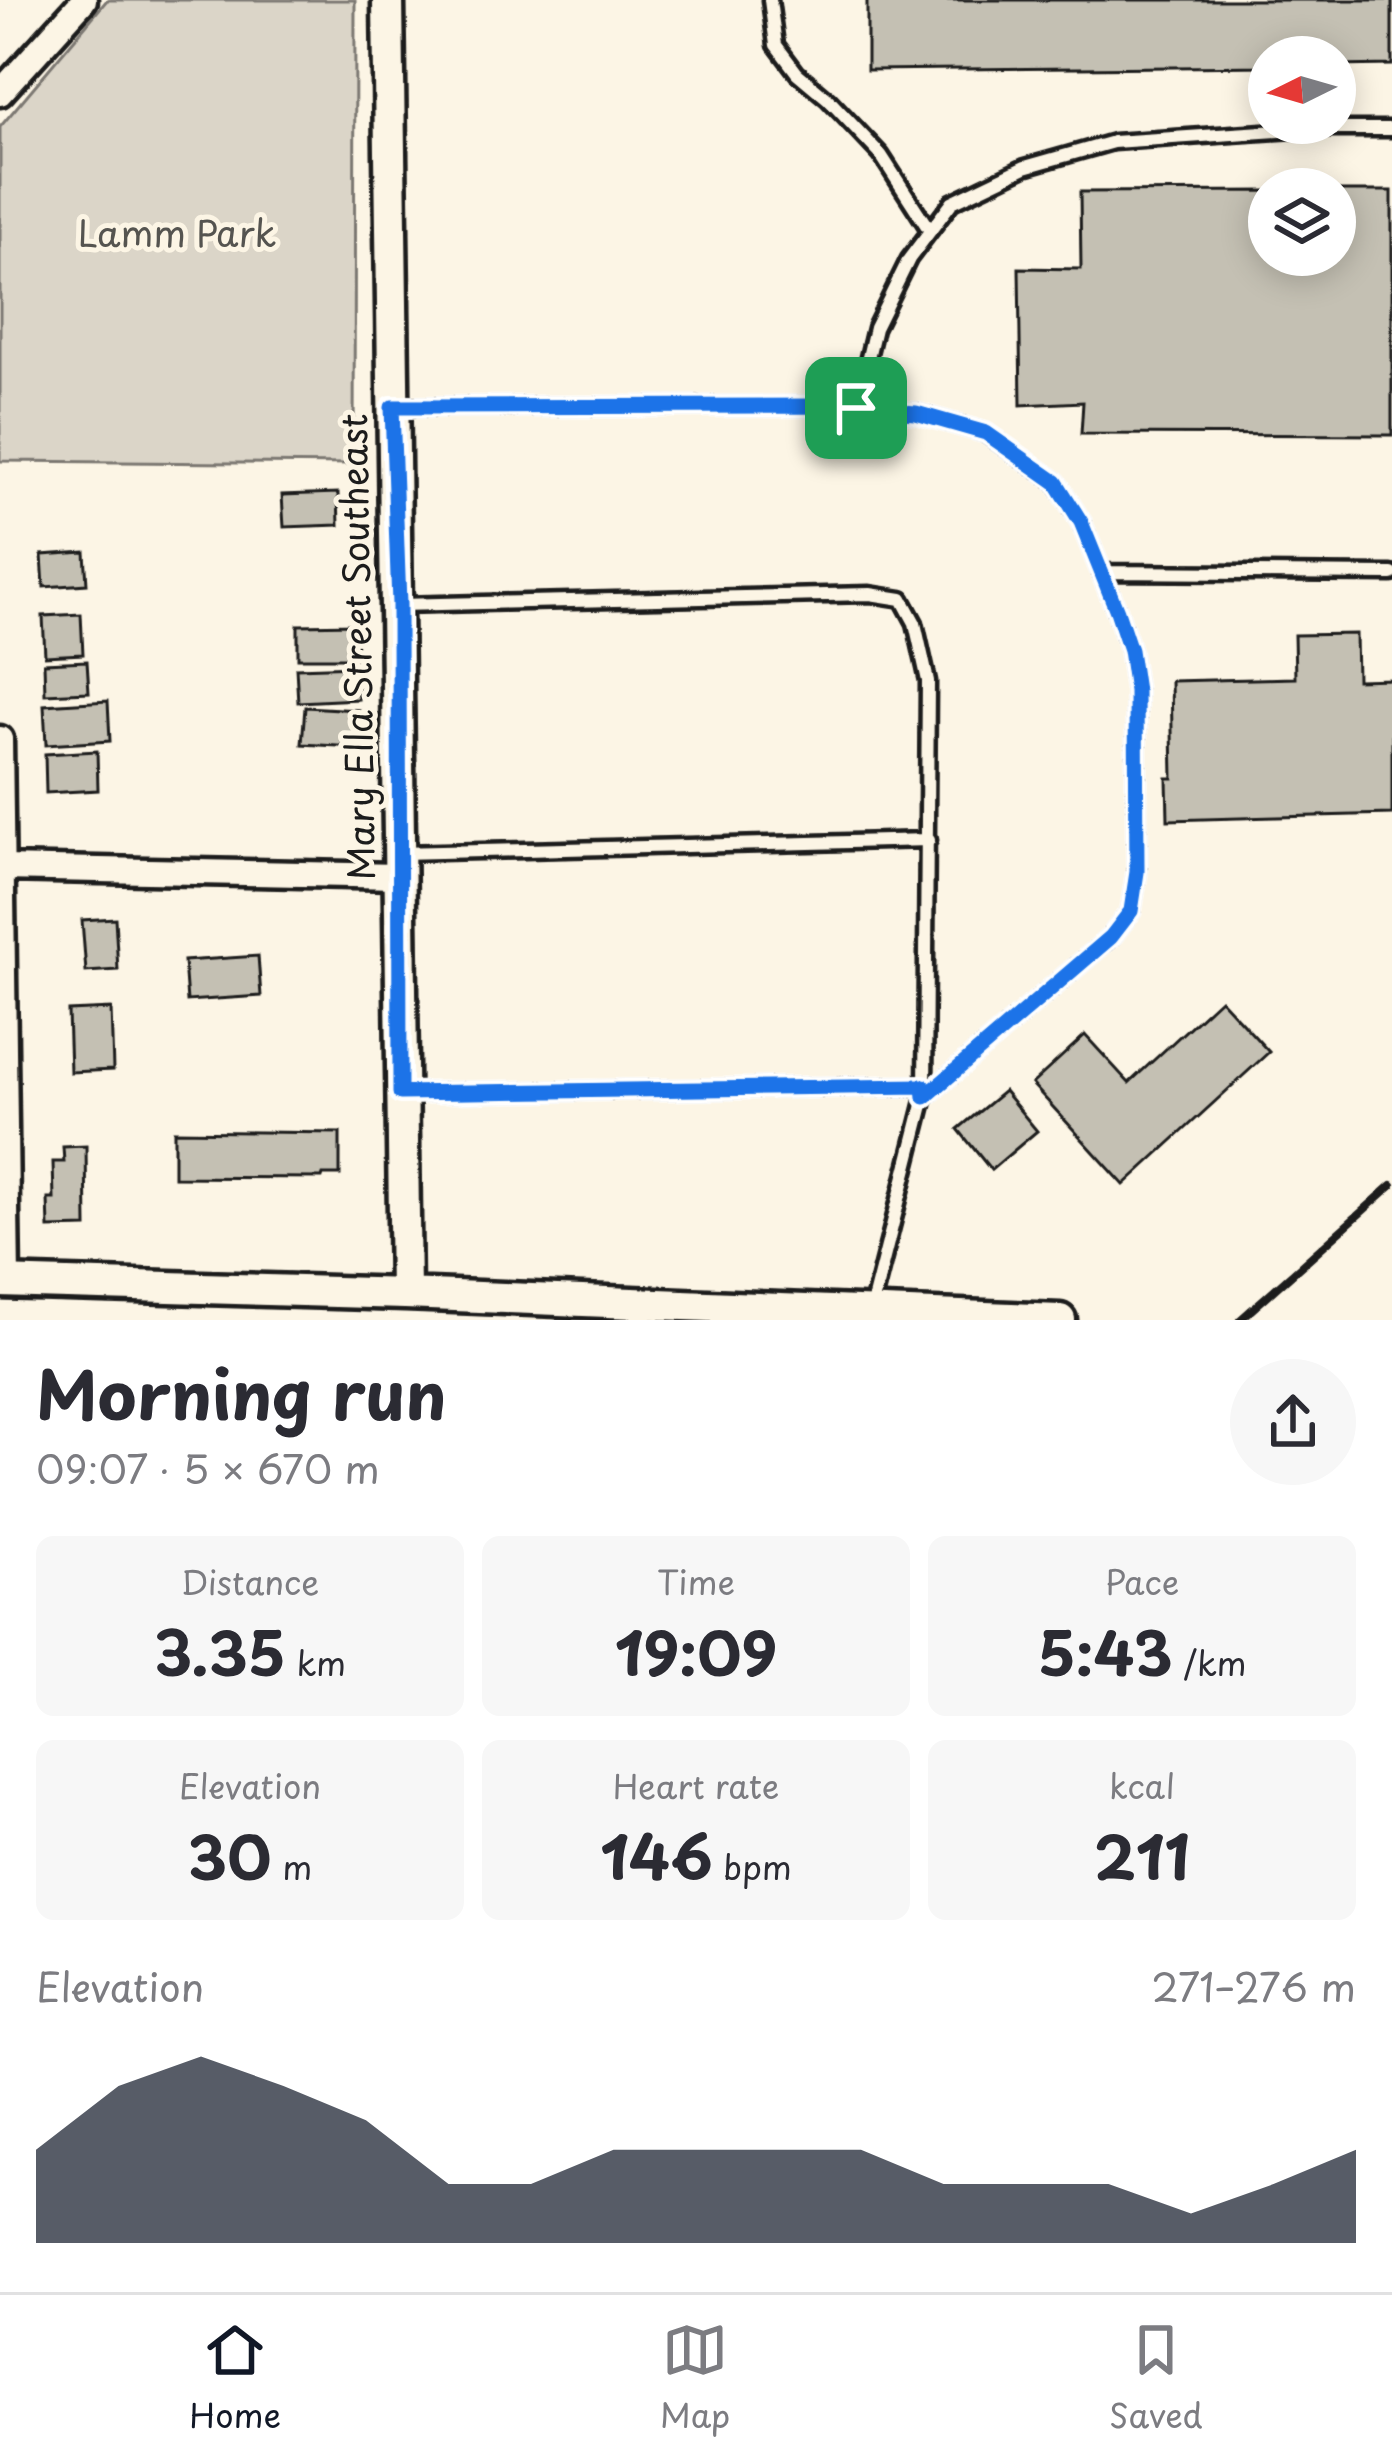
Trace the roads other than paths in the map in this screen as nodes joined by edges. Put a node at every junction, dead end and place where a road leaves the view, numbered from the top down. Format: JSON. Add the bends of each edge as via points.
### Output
{"nodes":[{"id":1,"x":83,"y":0,"type":"edge"},
{"id":2,"x":388,"y":0,"type":"edge"},
{"id":3,"x":770,"y":0,"type":"edge"},
{"id":4,"x":0,"y":93,"type":"edge"},
{"id":5,"x":1392,"y":129,"type":"edge"},
{"id":6,"x":930,"y":231,"type":"junction"},
{"id":7,"x":392,"y":407,"type":"junction"},
{"id":8,"x":856,"y":408,"type":"junction"},
{"id":9,"x":1101,"y":572,"type":"junction"},
{"id":10,"x":1392,"y":574,"type":"edge"},
{"id":11,"x":399,"y":604,"type":"junction"},
{"id":12,"x":0,"y":740,"type":"edge"},
{"id":13,"x":929,"y":839,"type":"junction"},
{"id":14,"x":398,"y":865,"type":"junction"},
{"id":15,"x":2,"y":868,"type":"edge"},
{"id":16,"x":924,"y":1091,"type":"junction"},
{"id":17,"x":400,"y":1093,"type":"junction"},
{"id":18,"x":3,"y":1282,"type":"edge"},
{"id":19,"x":404,"y":1294,"type":"junction"},
{"id":20,"x":870,"y":1315,"type":"junction"},
{"id":21,"x":1060,"y":1320,"type":"edge"}],
"edges":[{"from":1,"to":4,"type":"street"},
{"from":2,"to":7,"type":"street","name":"Mary Ella Street Southeast"},
{"from":3,"to":6,"type":"lane","via":[[776,45],[880,155]]},
{"from":5,"to":6,"type":"lane","via":[[1114,142],[1025,167],[952,202]]},
{"from":6,"to":8,"type":"lane","via":[[875,328]]},
{"from":7,"to":8,"type":"lane"},
{"from":7,"to":11,"type":"street","name":"Mary Ella Street Southeast"},
{"from":8,"to":9,"type":"lane","via":[[916,413],[986,433],[1056,482]]},
{"from":9,"to":10,"type":"lane"},
{"from":9,"to":16,"type":"lane","via":[[1136,691],[1131,911],[1111,937]]},
{"from":11,"to":13,"type":"lane","via":[[902,599],[928,681]]},
{"from":11,"to":14,"type":"street","name":"Mary Ella Street Southeast"},
{"from":12,"to":15,"type":"street"},
{"from":13,"to":14,"type":"lane"},
{"from":13,"to":16,"type":"lane"},
{"from":14,"to":15,"type":"street"},
{"from":14,"to":17,"type":"street","name":"Mary Ella Street Southeast"},
{"from":15,"to":18,"type":"street"},
{"from":16,"to":17,"type":"lane"},
{"from":16,"to":20,"type":"lane"},
{"from":17,"to":19,"type":"street","name":"Mary Ella Street Southeast"},
{"from":18,"to":19,"type":"street"},
{"from":19,"to":20,"type":"street"},
{"from":20,"to":21,"type":"street"}]}
